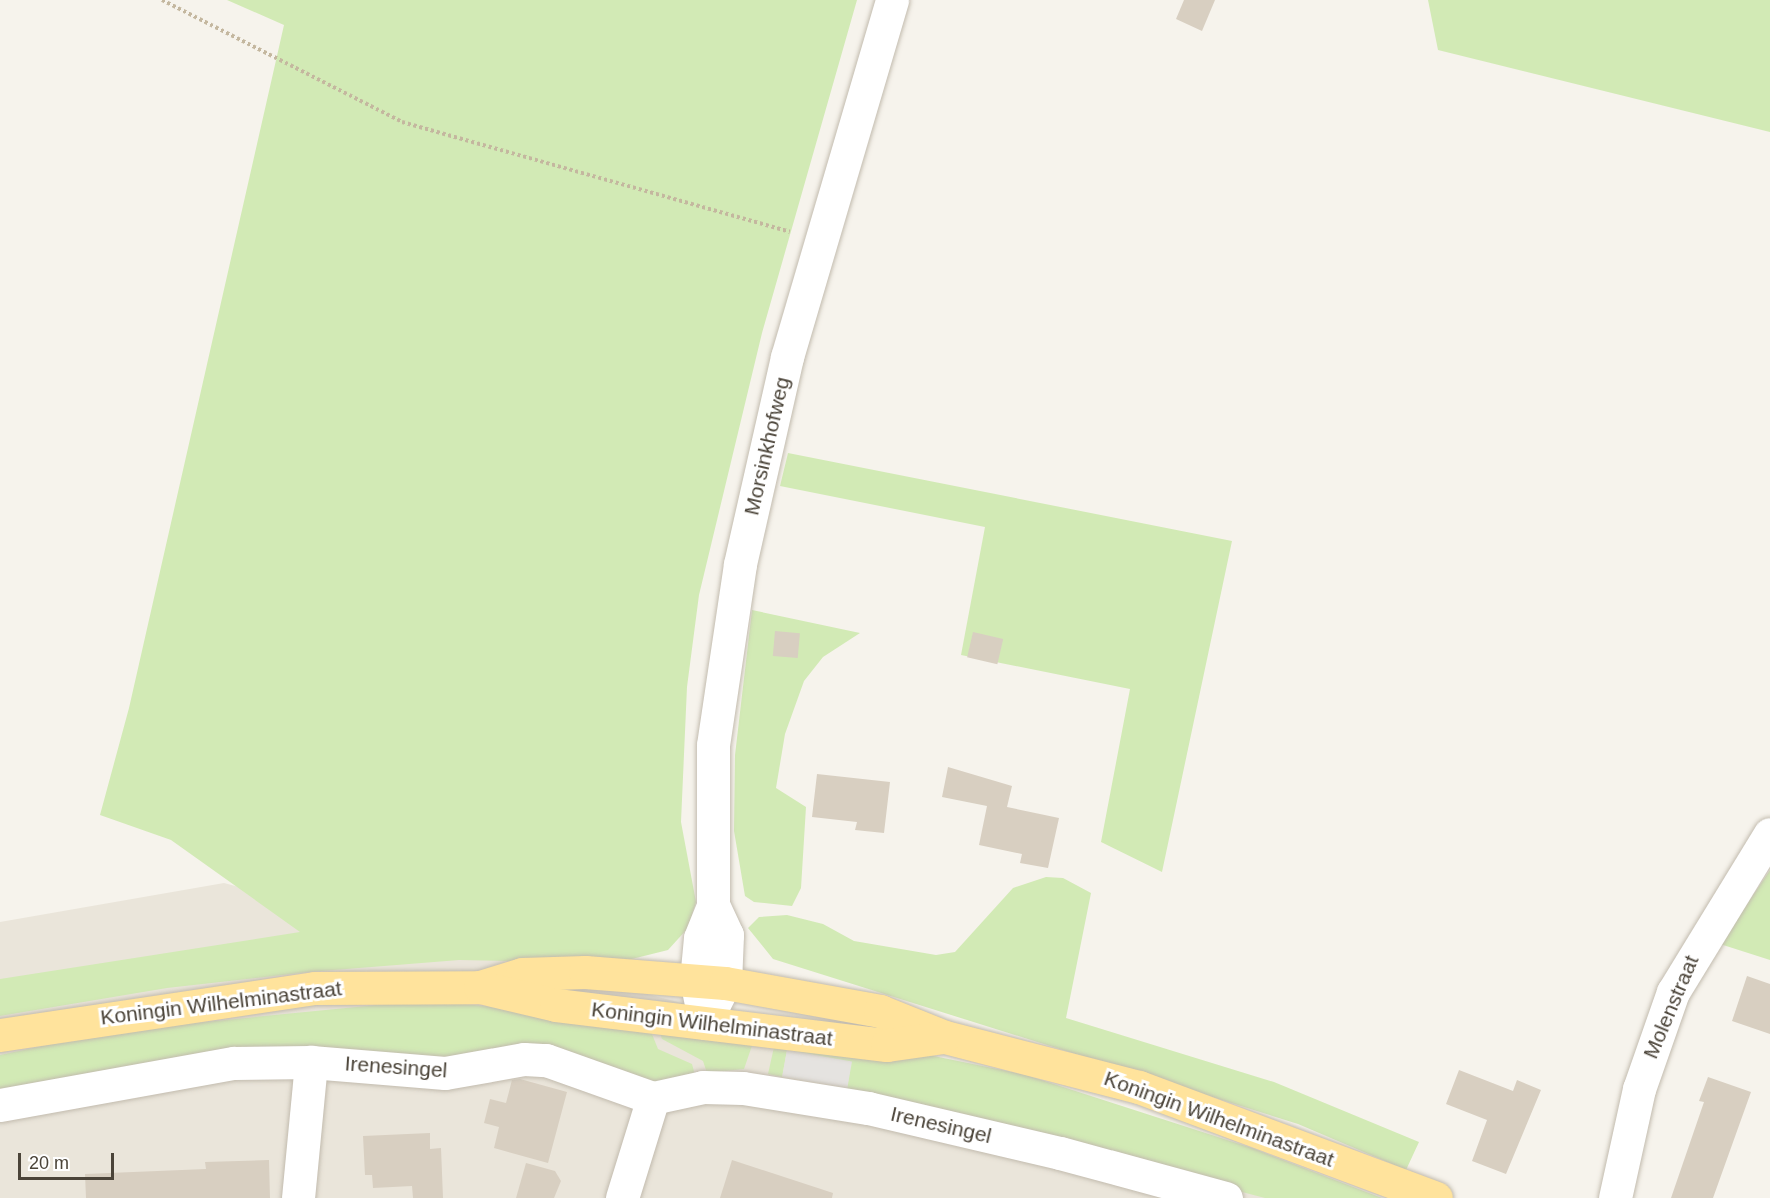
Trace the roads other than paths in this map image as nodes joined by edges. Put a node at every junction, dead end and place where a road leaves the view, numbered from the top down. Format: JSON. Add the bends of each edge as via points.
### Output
{"nodes":[{"id":1,"x":892,"y":0,"type":"edge"},
{"id":2,"x":1770,"y":834,"type":"edge"},
{"id":3,"x":710,"y":981,"type":"junction"},
{"id":4,"x":480,"y":987,"type":"junction"},
{"id":5,"x":705,"y":1023,"type":"junction"},
{"id":6,"x":0,"y":1035,"type":"edge"},
{"id":7,"x":945,"y":1037,"type":"junction"},
{"id":8,"x":311,"y":1062,"type":"junction"},
{"id":9,"x":653,"y":1098,"type":"junction"},
{"id":10,"x":0,"y":1106,"type":"edge"},
{"id":11,"x":1428,"y":1196,"type":"edge"},
{"id":12,"x":298,"y":1198,"type":"edge"},
{"id":13,"x":622,"y":1198,"type":"edge"},
{"id":14,"x":1226,"y":1198,"type":"edge"},
{"id":15,"x":1615,"y":1198,"type":"edge"}],
"edges":[{"from":1,"to":3,"type":"street","name":"Morsinkhofweg","via":[[787,357],[740,564],[713,745],[714,905],[700,938]]},
{"from":2,"to":15,"type":"street","name":"Molenstraat","via":[[1674,992],[1639,1089]]},
{"from":3,"to":4,"type":"main road","name":"Koningin Wilhelminastraat","via":[[585,972],[522,974]]},
{"from":3,"to":5,"type":"street","name":"Morsinkhofweg"},
{"from":3,"to":7,"type":"main road","name":"Koningin Wilhelminastraat","via":[[880,1011]]},
{"from":4,"to":5,"type":"main road","name":"Koningin Wilhelminastraat","via":[[556,1005]]},
{"from":4,"to":6,"type":"main road","name":"Koningin Wilhelminastraat","via":[[315,988]]},
{"from":5,"to":7,"type":"main road","name":"Koningin Wilhelminastraat","via":[[887,1045]]},
{"from":7,"to":11,"type":"main road","name":"Koningin Wilhelminastraat","via":[[1139,1087]]},
{"from":8,"to":9,"type":"street","name":"Irenesingel","via":[[445,1073],[503,1061],[546,1060]]},
{"from":8,"to":10,"type":"street","name":"Irenesingel","via":[[234,1063]]},
{"from":8,"to":12,"type":"street"},
{"from":9,"to":13,"type":"street"},
{"from":9,"to":14,"type":"street","name":"Irenesingel","via":[[703,1087],[743,1088],[868,1108],[1060,1152]]}]}
